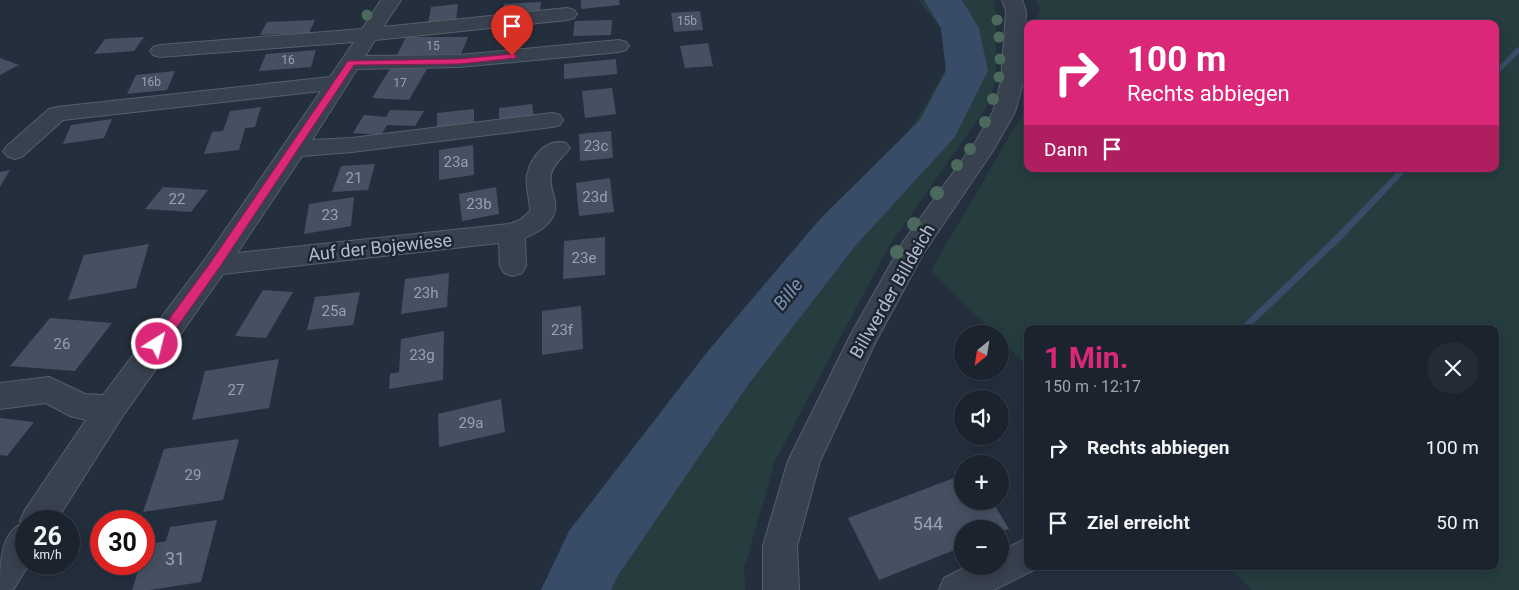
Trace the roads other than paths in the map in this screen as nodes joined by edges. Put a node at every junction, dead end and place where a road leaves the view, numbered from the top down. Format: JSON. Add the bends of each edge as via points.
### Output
{"nodes":[{"id":1,"x":390,"y":0,"type":"edge"},
{"id":2,"x":1012,"y":0,"type":"edge"},
{"id":3,"x":567,"y":14,"type":"dead end"},
{"id":4,"x":369,"y":35,"type":"junction"},
{"id":5,"x":619,"y":46,"type":"dead end"},
{"id":6,"x":160,"y":51,"type":"dead end"},
{"id":7,"x":345,"y":73,"type":"junction"},
{"id":8,"x":552,"y":120,"type":"dead end"},
{"id":9,"x":558,"y":148,"type":"dead end"},
{"id":10,"x":294,"y":149,"type":"junction"},
{"id":11,"x":15,"y":151,"type":"dead end"},
{"id":12,"x":512,"y":233,"type":"junction"},
{"id":13,"x":215,"y":265,"type":"junction"},
{"id":14,"x":513,"y":266,"type":"dead end"},
{"id":15,"x":0,"y":396,"type":"edge"},
{"id":16,"x":111,"y":408,"type":"junction"},
{"id":17,"x":44,"y":510,"type":"edge"},
{"id":18,"x":15,"y":555,"type":"edge"},
{"id":19,"x":1024,"y":557,"type":"edge"},
{"id":20,"x":0,"y":578,"type":"edge"},
{"id":21,"x":780,"y":590,"type":"edge"},
{"id":22,"x":957,"y":590,"type":"edge"}],
"edges":[{"from":1,"to":4,"type":"street"},
{"from":2,"to":21,"type":"street","name":"Billwerder Billdeich","via":[[1016,11],[1012,82],[1004,112],[986,144],[912,250],[860,342],[804,460],[780,546]]},
{"from":3,"to":4,"type":"street"},
{"from":4,"to":6,"type":"street"},
{"from":4,"to":7,"type":"street"},
{"from":5,"to":7,"type":"street"},
{"from":7,"to":10,"type":"street"},
{"from":7,"to":11,"type":"street","via":[[57,114]]},
{"from":8,"to":10,"type":"street","via":[[362,144]]},
{"from":9,"to":12,"type":"street","name":"Auf der Bojewiese","via":[[544,163],[540,176],[544,209],[541,219],[530,228]]},
{"from":10,"to":13,"type":"street"},
{"from":12,"to":13,"type":"street","name":"Auf der Bojewiese"},
{"from":12,"to":14,"type":"street"},
{"from":13,"to":16,"type":"street"},
{"from":15,"to":16,"type":"street","via":[[49,390],[81,406]]},
{"from":16,"to":17,"type":"street"},
{"from":18,"to":20,"type":"street"},
{"from":19,"to":22,"type":"street"}]}
